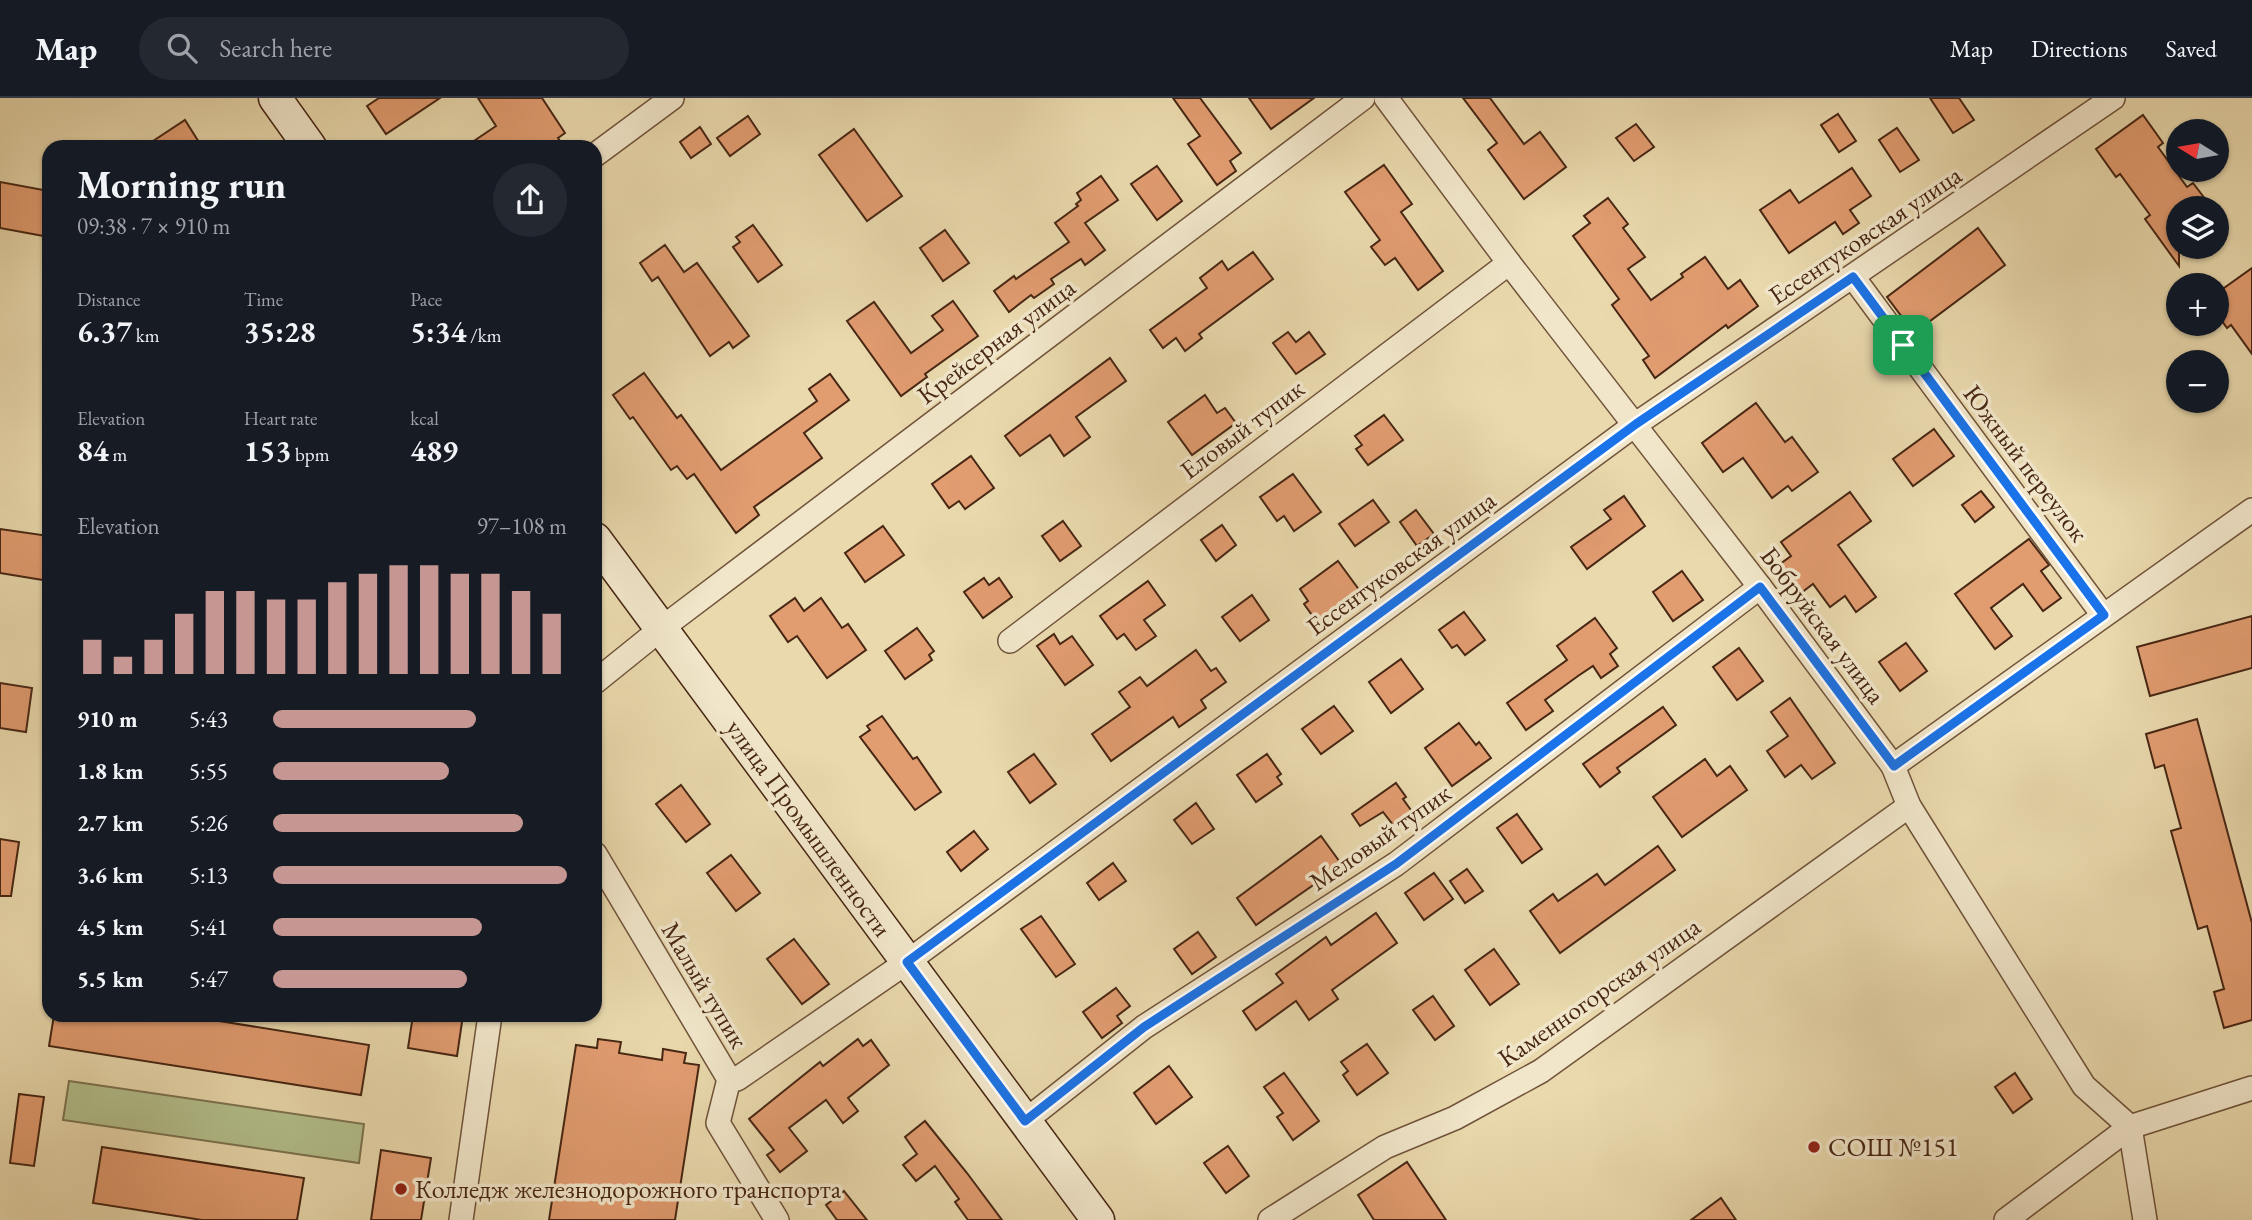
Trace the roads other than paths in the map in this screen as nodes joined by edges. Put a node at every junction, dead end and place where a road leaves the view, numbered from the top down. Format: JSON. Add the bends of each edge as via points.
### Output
{"nodes":[{"id":1,"x":275,"y":98,"type":"edge"},
{"id":2,"x":672,"y":98,"type":"edge"},
{"id":3,"x":1363,"y":98,"type":"edge"},
{"id":4,"x":1387,"y":98,"type":"edge"},
{"id":5,"x":2113,"y":98,"type":"edge"},
{"id":6,"x":305,"y":140,"type":"edge"},
{"id":7,"x":602,"y":150,"type":"edge"},
{"id":8,"x":1509,"y":262,"type":"junction"},
{"id":9,"x":1853,"y":277,"type":"junction"},
{"id":10,"x":1636,"y":424,"type":"junction"},
{"id":11,"x":2252,"y":510,"type":"edge"},
{"id":12,"x":602,"y":548,"type":"edge"},
{"id":13,"x":1760,"y":587,"type":"junction"},
{"id":14,"x":2104,"y":615,"type":"junction"},
{"id":15,"x":663,"y":628,"type":"junction"},
{"id":16,"x":1010,"y":641,"type":"dead end"},
{"id":17,"x":602,"y":676,"type":"edge"},
{"id":18,"x":1894,"y":766,"type":"junction"},
{"id":19,"x":1909,"y":806,"type":"junction"},
{"id":20,"x":602,"y":866,"type":"edge"},
{"id":21,"x":907,"y":962,"type":"junction"},
{"id":22,"x":489,"y":1022,"type":"edge"},
{"id":23,"x":729,"y":1079,"type":"junction"},
{"id":24,"x":2252,"y":1088,"type":"edge"},
{"id":25,"x":1025,"y":1121,"type":"junction"},
{"id":26,"x":2130,"y":1127,"type":"junction"},
{"id":27,"x":461,"y":1220,"type":"edge"},
{"id":28,"x":777,"y":1220,"type":"edge"},
{"id":29,"x":1098,"y":1220,"type":"edge"},
{"id":30,"x":1270,"y":1220,"type":"edge"},
{"id":31,"x":2006,"y":1220,"type":"edge"},
{"id":32,"x":2145,"y":1220,"type":"edge"}],
"edges":[{"from":1,"to":6,"type":"main road"},
{"from":2,"to":7,"type":"street"},
{"from":3,"to":15,"type":"street","name":"Крейсерная улица"},
{"from":4,"to":8,"type":"street","name":"Бобруйская улица"},
{"from":5,"to":9,"type":"street","name":"Ессентуковская улица"},
{"from":8,"to":10,"type":"street","name":"Бобруйская улица"},
{"from":8,"to":16,"type":"street","name":"Еловый тупик"},
{"from":9,"to":10,"type":"street","name":"Ессентуковская улица"},
{"from":9,"to":14,"type":"street","name":"Южный переулок"},
{"from":10,"to":13,"type":"street","name":"Бобруйская улица"},
{"from":10,"to":21,"type":"street","name":"Ессентуковская улица"},
{"from":11,"to":14,"type":"street"},
{"from":12,"to":15,"type":"main road","name":"улица Промышленности"},
{"from":13,"to":18,"type":"street","name":"Бобруйская улица"},
{"from":13,"to":25,"type":"street","name":"Меловый тупик","via":[[1396,864],[1144,1027]]},
{"from":14,"to":18,"type":"street"},
{"from":15,"to":17,"type":"street","name":"Крейсерная улица"},
{"from":15,"to":21,"type":"main road","name":"улица Промышленности"},
{"from":18,"to":19,"type":"street","name":"Бобруйская улица"},
{"from":19,"to":26,"type":"street","name":"Бобруйская улица","via":[[2084,1086]]},
{"from":19,"to":30,"type":"street","name":"Каменногорская улица","via":[[1541,1070],[1455,1118],[1385,1147]]},
{"from":20,"to":23,"type":"street","name":"Малый тупик"},
{"from":21,"to":23,"type":"street","name":"Ессентуковская улица","via":[[737,1079]]},
{"from":21,"to":25,"type":"main road","name":"улица Промышленности"},
{"from":22,"to":27,"type":"street"},
{"from":23,"to":28,"type":"street","name":"Малый тупик","via":[[718,1123]]},
{"from":24,"to":26,"type":"street"},
{"from":25,"to":29,"type":"main road","name":"улица Промышленности"},
{"from":26,"to":31,"type":"street"},
{"from":26,"to":32,"type":"street"}]}
